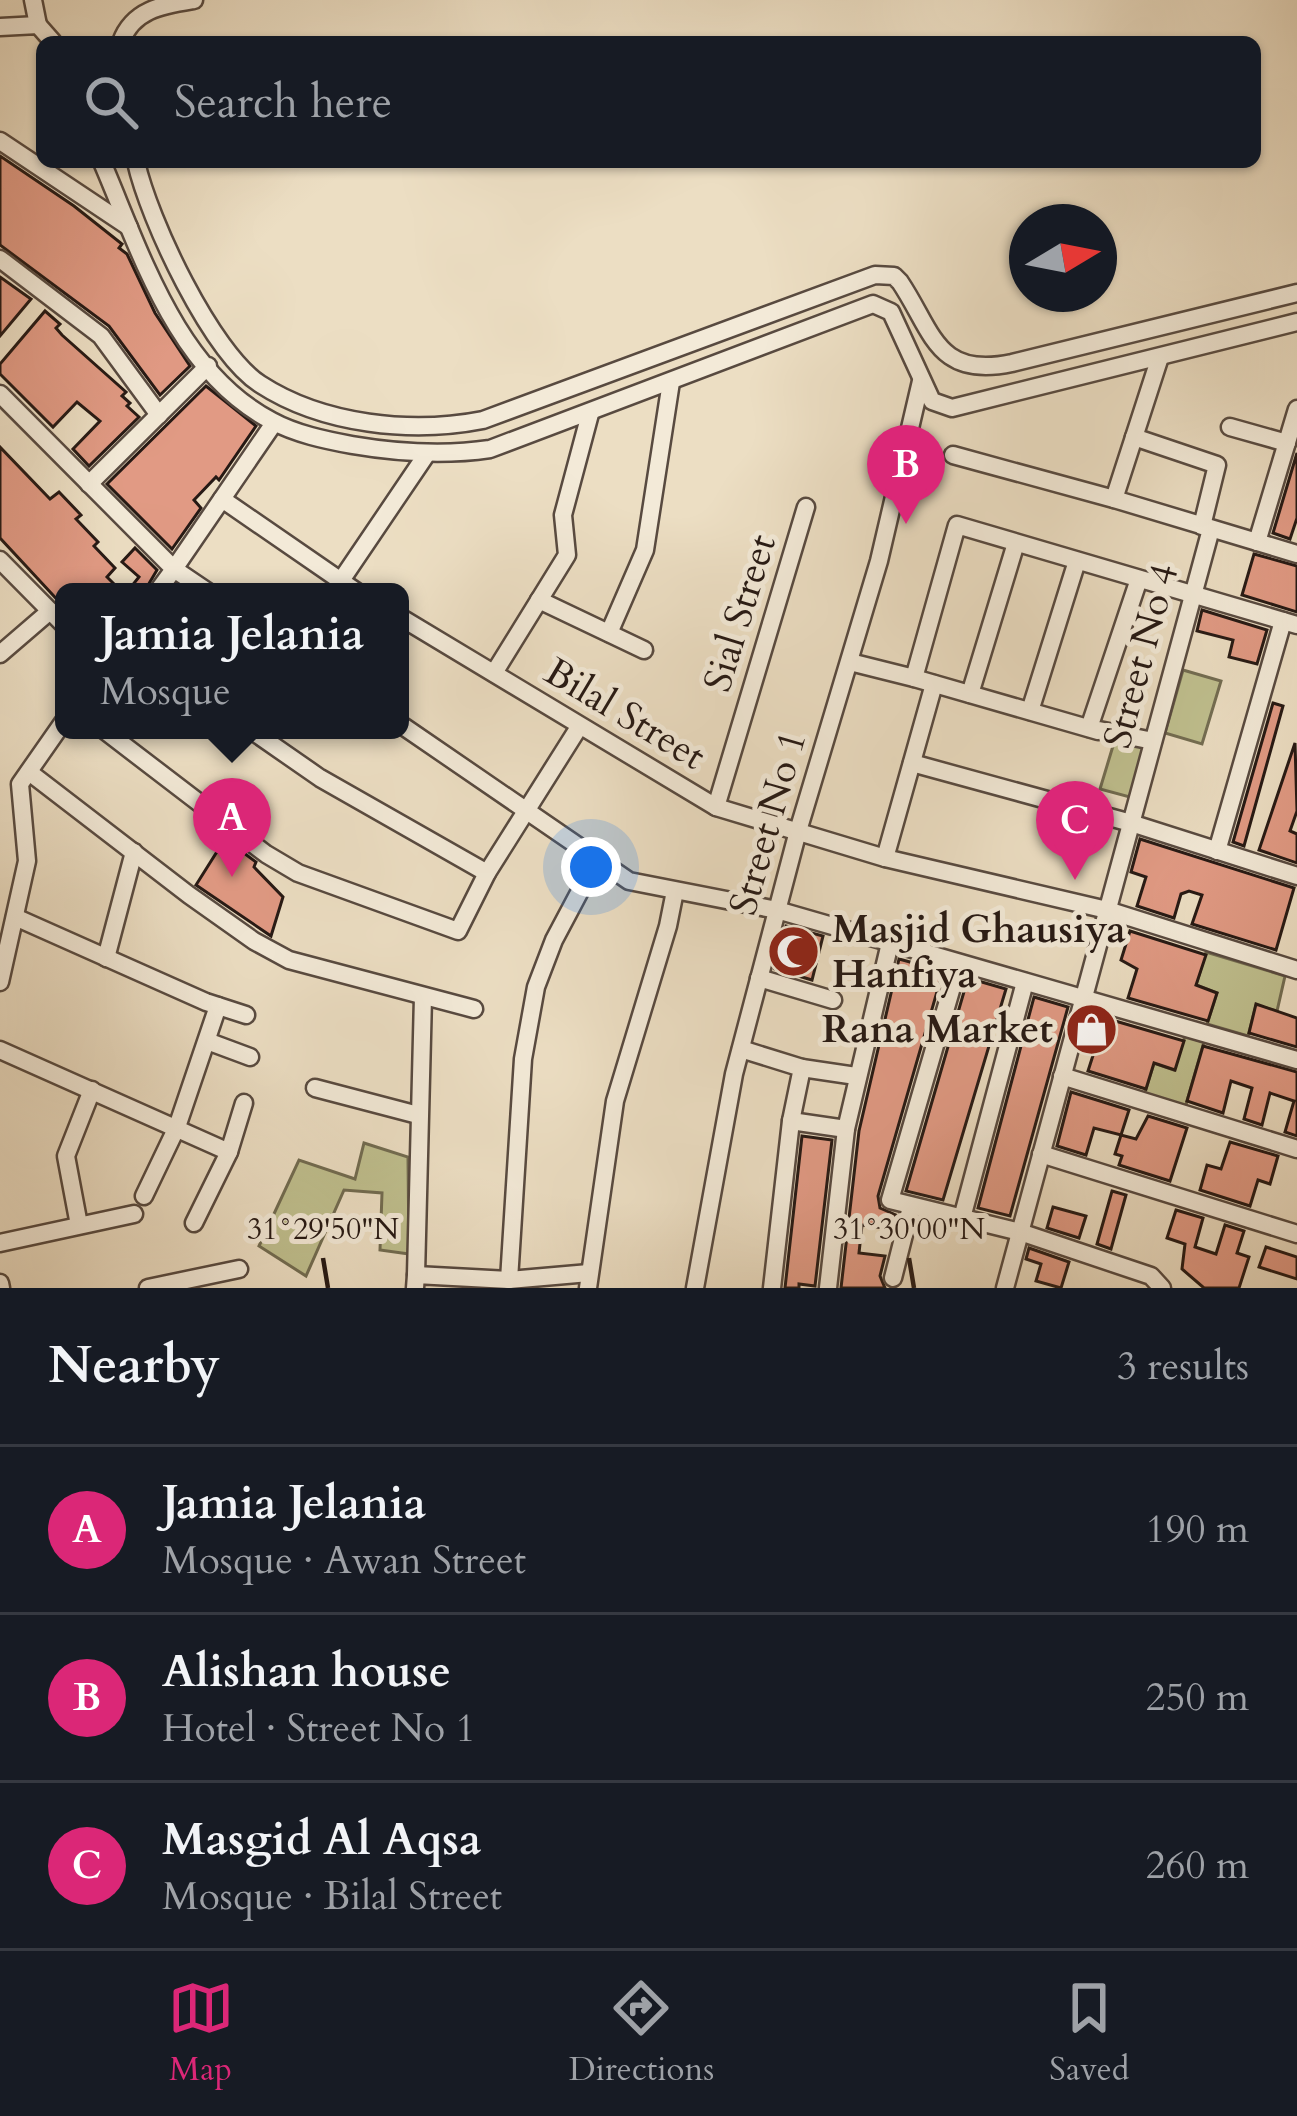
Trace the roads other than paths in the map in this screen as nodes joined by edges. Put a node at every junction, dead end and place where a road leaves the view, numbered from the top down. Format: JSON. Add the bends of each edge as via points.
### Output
{"nodes":[{"id":1,"x":33,"y":0,"type":"edge"},
{"id":2,"x":194,"y":0,"type":"edge"},
{"id":3,"x":38,"y":25,"type":"junction"},
{"id":4,"x":0,"y":27,"type":"edge"},
{"id":5,"x":50,"y":36,"type":"edge"},
{"id":6,"x":123,"y":36,"type":"edge"},
{"id":7,"x":1,"y":143,"type":"edge"},
{"id":8,"x":36,"y":166,"type":"edge"},
{"id":9,"x":39,"y":168,"type":"edge"},
{"id":10,"x":105,"y":168,"type":"edge"},
{"id":11,"x":138,"y":168,"type":"edge"},
{"id":12,"x":130,"y":228,"type":"junction"},
{"id":13,"x":0,"y":259,"type":"edge"},
{"id":14,"x":1297,"y":293,"type":"edge"},
{"id":15,"x":1297,"y":322,"type":"edge"},
{"id":16,"x":1160,"y":357,"type":"junction"},
{"id":17,"x":208,"y":366,"type":"junction"},
{"id":18,"x":921,"y":381,"type":"junction"},
{"id":19,"x":670,"y":382,"type":"junction"},
{"id":20,"x":0,"y":394,"type":"edge"},
{"id":21,"x":1297,"y":409,"type":"edge"},
{"id":22,"x":590,"y":413,"type":"junction"},
{"id":23,"x":159,"y":415,"type":"junction"},
{"id":24,"x":274,"y":423,"type":"junction"},
{"id":25,"x":1230,"y":427,"type":"dead end"},
{"id":26,"x":1292,"y":433,"type":"edge"},
{"id":27,"x":1134,"y":436,"type":"junction"},
{"id":28,"x":426,"y":454,"type":"junction"},
{"id":29,"x":953,"y":455,"type":"dead end"},
{"id":30,"x":89,"y":484,"type":"junction"},
{"id":31,"x":1114,"y":499,"type":"junction"},
{"id":32,"x":222,"y":500,"type":"junction"},
{"id":33,"x":806,"y":507,"type":"dead end"},
{"id":34,"x":1207,"y":527,"type":"junction"},
{"id":35,"x":1257,"y":542,"type":"junction"},
{"id":36,"x":1016,"y":543,"type":"junction"},
{"id":37,"x":1297,"y":554,"type":"edge"},
{"id":38,"x":0,"y":560,"type":"edge"},
{"id":39,"x":1077,"y":561,"type":"junction"},
{"id":40,"x":174,"y":568,"type":"junction"},
{"id":41,"x":1139,"y":579,"type":"junction"},
{"id":42,"x":340,"y":582,"type":"joint"},
{"id":43,"x":163,"y":583,"type":"edge"},
{"id":44,"x":195,"y":583,"type":"edge"},
{"id":45,"x":1193,"y":593,"type":"junction"},
{"id":46,"x":539,"y":600,"type":"junction"},
{"id":47,"x":50,"y":611,"type":"junction"},
{"id":48,"x":55,"y":616,"type":"edge"},
{"id":49,"x":409,"y":622,"type":"edge"},
{"id":50,"x":1290,"y":622,"type":"edge"},
{"id":51,"x":609,"y":633,"type":"junction"},
{"id":52,"x":644,"y":650,"type":"dead end"},
{"id":53,"x":0,"y":654,"type":"edge"},
{"id":54,"x":850,"y":662,"type":"junction"},
{"id":55,"x":494,"y":673,"type":"junction"},
{"id":56,"x":914,"y":678,"type":"junction"},
{"id":57,"x":934,"y":684,"type":"junction"},
{"id":58,"x":970,"y":694,"type":"junction"},
{"id":59,"x":1030,"y":711,"type":"junction"},
{"id":60,"x":579,"y":727,"type":"junction"},
{"id":61,"x":1089,"y":728,"type":"junction"},
{"id":62,"x":409,"y":730,"type":"edge"},
{"id":63,"x":55,"y":734,"type":"edge"},
{"id":64,"x":1117,"y":736,"type":"dead end"},
{"id":65,"x":116,"y":739,"type":"edge"},
{"id":66,"x":264,"y":739,"type":"edge"},
{"id":67,"x":1153,"y":741,"type":"junction"},
{"id":68,"x":912,"y":763,"type":"junction"},
{"id":69,"x":29,"y":772,"type":"junction"},
{"id":70,"x":716,"y":807,"type":"junction"},
{"id":71,"x":524,"y":809,"type":"junction"},
{"id":72,"x":1131,"y":823,"type":"junction"},
{"id":73,"x":798,"y":831,"type":"junction"},
{"id":74,"x":1217,"y":850,"type":"junction"},
{"id":75,"x":134,"y":852,"type":"junction"},
{"id":76,"x":885,"y":858,"type":"junction"},
{"id":77,"x":597,"y":859,"type":"junction"},
{"id":78,"x":487,"y":873,"type":"junction"},
{"id":79,"x":1297,"y":876,"type":"edge"},
{"id":80,"x":675,"y":891,"type":"junction"},
{"id":81,"x":777,"y":910,"type":"junction"},
{"id":82,"x":1107,"y":910,"type":"junction"},
{"id":83,"x":14,"y":917,"type":"junction"},
{"id":84,"x":890,"y":943,"type":"junction"},
{"id":85,"x":106,"y":958,"type":"junction"},
{"id":86,"x":958,"y":963,"type":"junction"},
{"id":87,"x":1297,"y":970,"type":"edge"},
{"id":88,"x":759,"y":978,"type":"junction"},
{"id":89,"x":0,"y":982,"type":"edge"},
{"id":90,"x":1025,"y":982,"type":"junction"},
{"id":91,"x":424,"y":998,"type":"junction"},
{"id":92,"x":1083,"y":998,"type":"junction"},
{"id":93,"x":833,"y":1000,"type":"dead end"},
{"id":94,"x":218,"y":1006,"type":"junction"},
{"id":95,"x":474,"y":1009,"type":"dead end"},
{"id":96,"x":246,"y":1015,"type":"dead end"},
{"id":97,"x":207,"y":1041,"type":"junction"},
{"id":98,"x":741,"y":1049,"type":"junction"},
{"id":99,"x":0,"y":1050,"type":"edge"},
{"id":100,"x":250,"y":1057,"type":"dead end"},
{"id":101,"x":1297,"y":1060,"type":"edge"},
{"id":102,"x":802,"y":1068,"type":"junction"},
{"id":103,"x":856,"y":1076,"type":"junction"},
{"id":104,"x":1062,"y":1076,"type":"junction"},
{"id":105,"x":315,"y":1088,"type":"dead end"},
{"id":106,"x":92,"y":1090,"type":"junction"},
{"id":107,"x":244,"y":1103,"type":"dead end"},
{"id":108,"x":418,"y":1115,"type":"junction"},
{"id":109,"x":791,"y":1121,"type":"junction"},
{"id":110,"x":177,"y":1127,"type":"junction"},
{"id":111,"x":846,"y":1129,"type":"junction"},
{"id":112,"x":1297,"y":1149,"type":"edge"},
{"id":113,"x":229,"y":1152,"type":"junction"},
{"id":114,"x":1041,"y":1154,"type":"junction"},
{"id":115,"x":144,"y":1196,"type":"dead end"},
{"id":116,"x":911,"y":1207,"type":"junction"},
{"id":117,"x":134,"y":1214,"type":"dead end"},
{"id":118,"x":962,"y":1217,"type":"junction"},
{"id":119,"x":194,"y":1223,"type":"dead end"},
{"id":120,"x":79,"y":1225,"type":"junction"},
{"id":121,"x":1020,"y":1232,"type":"junction"},
{"id":122,"x":1297,"y":1234,"type":"edge"},
{"id":123,"x":0,"y":1243,"type":"edge"},
{"id":124,"x":239,"y":1268,"type":"dead end"},
{"id":125,"x":893,"y":1278,"type":"dead end"},
{"id":126,"x":509,"y":1280,"type":"junction"},
{"id":127,"x":589,"y":1281,"type":"edge"},
{"id":128,"x":416,"y":1282,"type":"edge"},
{"id":129,"x":148,"y":1288,"type":"edge"},
{"id":130,"x":694,"y":1288,"type":"edge"},
{"id":131,"x":772,"y":1288,"type":"edge"},
{"id":132,"x":828,"y":1288,"type":"edge"},
{"id":133,"x":1005,"y":1288,"type":"edge"},
{"id":134,"x":1162,"y":1288,"type":"edge"}],
"edges":[{"from":1,"to":3,"type":"street"},
{"from":2,"to":6,"type":"street","via":[[145,12]]},
{"from":3,"to":4,"type":"street"},
{"from":3,"to":5,"type":"street"},
{"from":7,"to":8,"type":"street"},
{"from":9,"to":12,"type":"street"},
{"from":10,"to":12,"type":"street"},
{"from":11,"to":14,"type":"street","via":[[175,261],[238,364],[306,407],[388,425],[483,420],[875,275],[901,282],[944,352],[983,366]]},
{"from":12,"to":17,"type":"street","via":[[170,315]]},
{"from":13,"to":23,"type":"street","via":[[101,336]]},
{"from":15,"to":16,"type":"street"},
{"from":16,"to":18,"type":"street","via":[[952,408],[932,400]]},
{"from":16,"to":27,"type":"street"},
{"from":17,"to":23,"type":"street"},
{"from":17,"to":24,"type":"street"},
{"from":18,"to":19,"type":"street","via":[[891,312],[873,304]]},
{"from":18,"to":54,"type":"street","name":"Street No 1"},
{"from":19,"to":22,"type":"street"},
{"from":19,"to":51,"type":"street","via":[[645,550]]},
{"from":20,"to":30,"type":"street"},
{"from":21,"to":26,"type":"street"},
{"from":22,"to":28,"type":"street","via":[[490,449]]},
{"from":22,"to":46,"type":"street","via":[[563,515],[567,555]]},
{"from":23,"to":30,"type":"street"},
{"from":24,"to":28,"type":"street"},
{"from":24,"to":32,"type":"street"},
{"from":25,"to":26,"type":"street"},
{"from":26,"to":35,"type":"street"},
{"from":27,"to":31,"type":"street"},
{"from":27,"to":34,"type":"street","name":"Street No 4","via":[[1217,465]]},
{"from":28,"to":42,"type":"street"},
{"from":29,"to":31,"type":"street"},
{"from":30,"to":40,"type":"street"},
{"from":31,"to":34,"type":"street"},
{"from":32,"to":40,"type":"street"},
{"from":32,"to":42,"type":"street"},
{"from":33,"to":70,"type":"street","name":"Sial Street"},
{"from":34,"to":35,"type":"street"},
{"from":34,"to":45,"type":"street","name":"Street No 4"},
{"from":35,"to":37,"type":"street"},
{"from":36,"to":39,"type":"street"},
{"from":36,"to":56,"type":"street","via":[[957,525]]},
{"from":36,"to":58,"type":"street"},
{"from":38,"to":47,"type":"street"},
{"from":39,"to":41,"type":"street"},
{"from":39,"to":59,"type":"street"},
{"from":40,"to":43,"type":"street"},
{"from":40,"to":44,"type":"street"},
{"from":41,"to":45,"type":"street"},
{"from":41,"to":61,"type":"street"},
{"from":45,"to":50,"type":"street"},
{"from":45,"to":67,"type":"street","name":"Street No 4"},
{"from":46,"to":51,"type":"street"},
{"from":46,"to":55,"type":"street"},
{"from":47,"to":48,"type":"street"},
{"from":47,"to":53,"type":"street"},
{"from":49,"to":55,"type":"street","name":"Bilal Street"},
{"from":50,"to":74,"type":"street"},
{"from":51,"to":52,"type":"street"},
{"from":54,"to":56,"type":"street"},
{"from":54,"to":73,"type":"street","name":"Street No 1"},
{"from":55,"to":60,"type":"street","name":"Bilal Street"},
{"from":56,"to":57,"type":"street"},
{"from":57,"to":58,"type":"street"},
{"from":57,"to":68,"type":"street"},
{"from":58,"to":59,"type":"street"},
{"from":59,"to":61,"type":"street"},
{"from":60,"to":70,"type":"street","name":"Bilal Street"},
{"from":60,"to":71,"type":"street"},
{"from":61,"to":64,"type":"street"},
{"from":61,"to":67,"type":"street"},
{"from":62,"to":71,"type":"street"},
{"from":63,"to":69,"type":"street"},
{"from":65,"to":78,"type":"street","via":[[298,873],[458,931]]},
{"from":66,"to":78,"type":"street"},
{"from":67,"to":72,"type":"street","name":"Street No 4"},
{"from":68,"to":72,"type":"street"},
{"from":68,"to":76,"type":"street"},
{"from":69,"to":75,"type":"street"},
{"from":69,"to":83,"type":"street","via":[[20,784],[27,861]]},
{"from":70,"to":73,"type":"street","name":"Bilal Street"},
{"from":71,"to":77,"type":"street"},
{"from":71,"to":78,"type":"street"},
{"from":72,"to":74,"type":"street"},
{"from":72,"to":82,"type":"street","name":"Street No 4"},
{"from":73,"to":76,"type":"street","name":"Bilal Street"},
{"from":73,"to":81,"type":"street","name":"Street No 1"},
{"from":74,"to":79,"type":"street"},
{"from":75,"to":85,"type":"street"},
{"from":75,"to":91,"type":"street","via":[[289,960]]},
{"from":76,"to":82,"type":"street","name":"Bilal Street"},
{"from":77,"to":80,"type":"street","via":[[629,881]]},
{"from":77,"to":126,"type":"street","via":[[536,988]]},
{"from":80,"to":81,"type":"street"},
{"from":80,"to":127,"type":"street","via":[[615,1101]]},
{"from":81,"to":84,"type":"street"},
{"from":81,"to":88,"type":"street","name":"Street No 1"},
{"from":82,"to":87,"type":"street","name":"Bilal Street"},
{"from":82,"to":92,"type":"street","name":"Street No 4"},
{"from":83,"to":85,"type":"street"},
{"from":83,"to":89,"type":"street"},
{"from":84,"to":86,"type":"street"},
{"from":84,"to":103,"type":"street"},
{"from":85,"to":94,"type":"street"},
{"from":86,"to":90,"type":"street"},
{"from":86,"to":116,"type":"street","via":[[891,1195]]},
{"from":88,"to":93,"type":"street"},
{"from":88,"to":98,"type":"street","name":"Street No 1"},
{"from":90,"to":92,"type":"street"},
{"from":90,"to":118,"type":"street"},
{"from":91,"to":95,"type":"street"},
{"from":91,"to":108,"type":"street"},
{"from":92,"to":101,"type":"street"},
{"from":92,"to":104,"type":"street","name":"Street No 4"},
{"from":94,"to":96,"type":"street"},
{"from":94,"to":97,"type":"street"},
{"from":97,"to":100,"type":"street"},
{"from":97,"to":110,"type":"street"},
{"from":98,"to":102,"type":"street"},
{"from":98,"to":130,"type":"street","name":"Street No 1"},
{"from":99,"to":106,"type":"street"},
{"from":102,"to":103,"type":"street"},
{"from":102,"to":109,"type":"street"},
{"from":103,"to":111,"type":"street"},
{"from":104,"to":112,"type":"street"},
{"from":104,"to":114,"type":"street","name":"Street No 4"},
{"from":105,"to":108,"type":"street"},
{"from":106,"to":110,"type":"street"},
{"from":106,"to":120,"type":"street","via":[[67,1156]]},
{"from":107,"to":113,"type":"street"},
{"from":108,"to":128,"type":"street"},
{"from":109,"to":111,"type":"street"},
{"from":109,"to":131,"type":"street"},
{"from":110,"to":113,"type":"street"},
{"from":110,"to":115,"type":"street"},
{"from":111,"to":132,"type":"street"},
{"from":113,"to":119,"type":"street"},
{"from":114,"to":121,"type":"street","name":"Street No 4"},
{"from":114,"to":122,"type":"street"},
{"from":116,"to":118,"type":"street"},
{"from":116,"to":125,"type":"street"},
{"from":117,"to":120,"type":"street"},
{"from":118,"to":121,"type":"street"},
{"from":120,"to":123,"type":"street"},
{"from":121,"to":133,"type":"street","name":"Street No 4"},
{"from":121,"to":134,"type":"street","via":[[1151,1276]]},
{"from":124,"to":129,"type":"street"},
{"from":126,"to":127,"type":"street"},
{"from":126,"to":128,"type":"street"}]}
